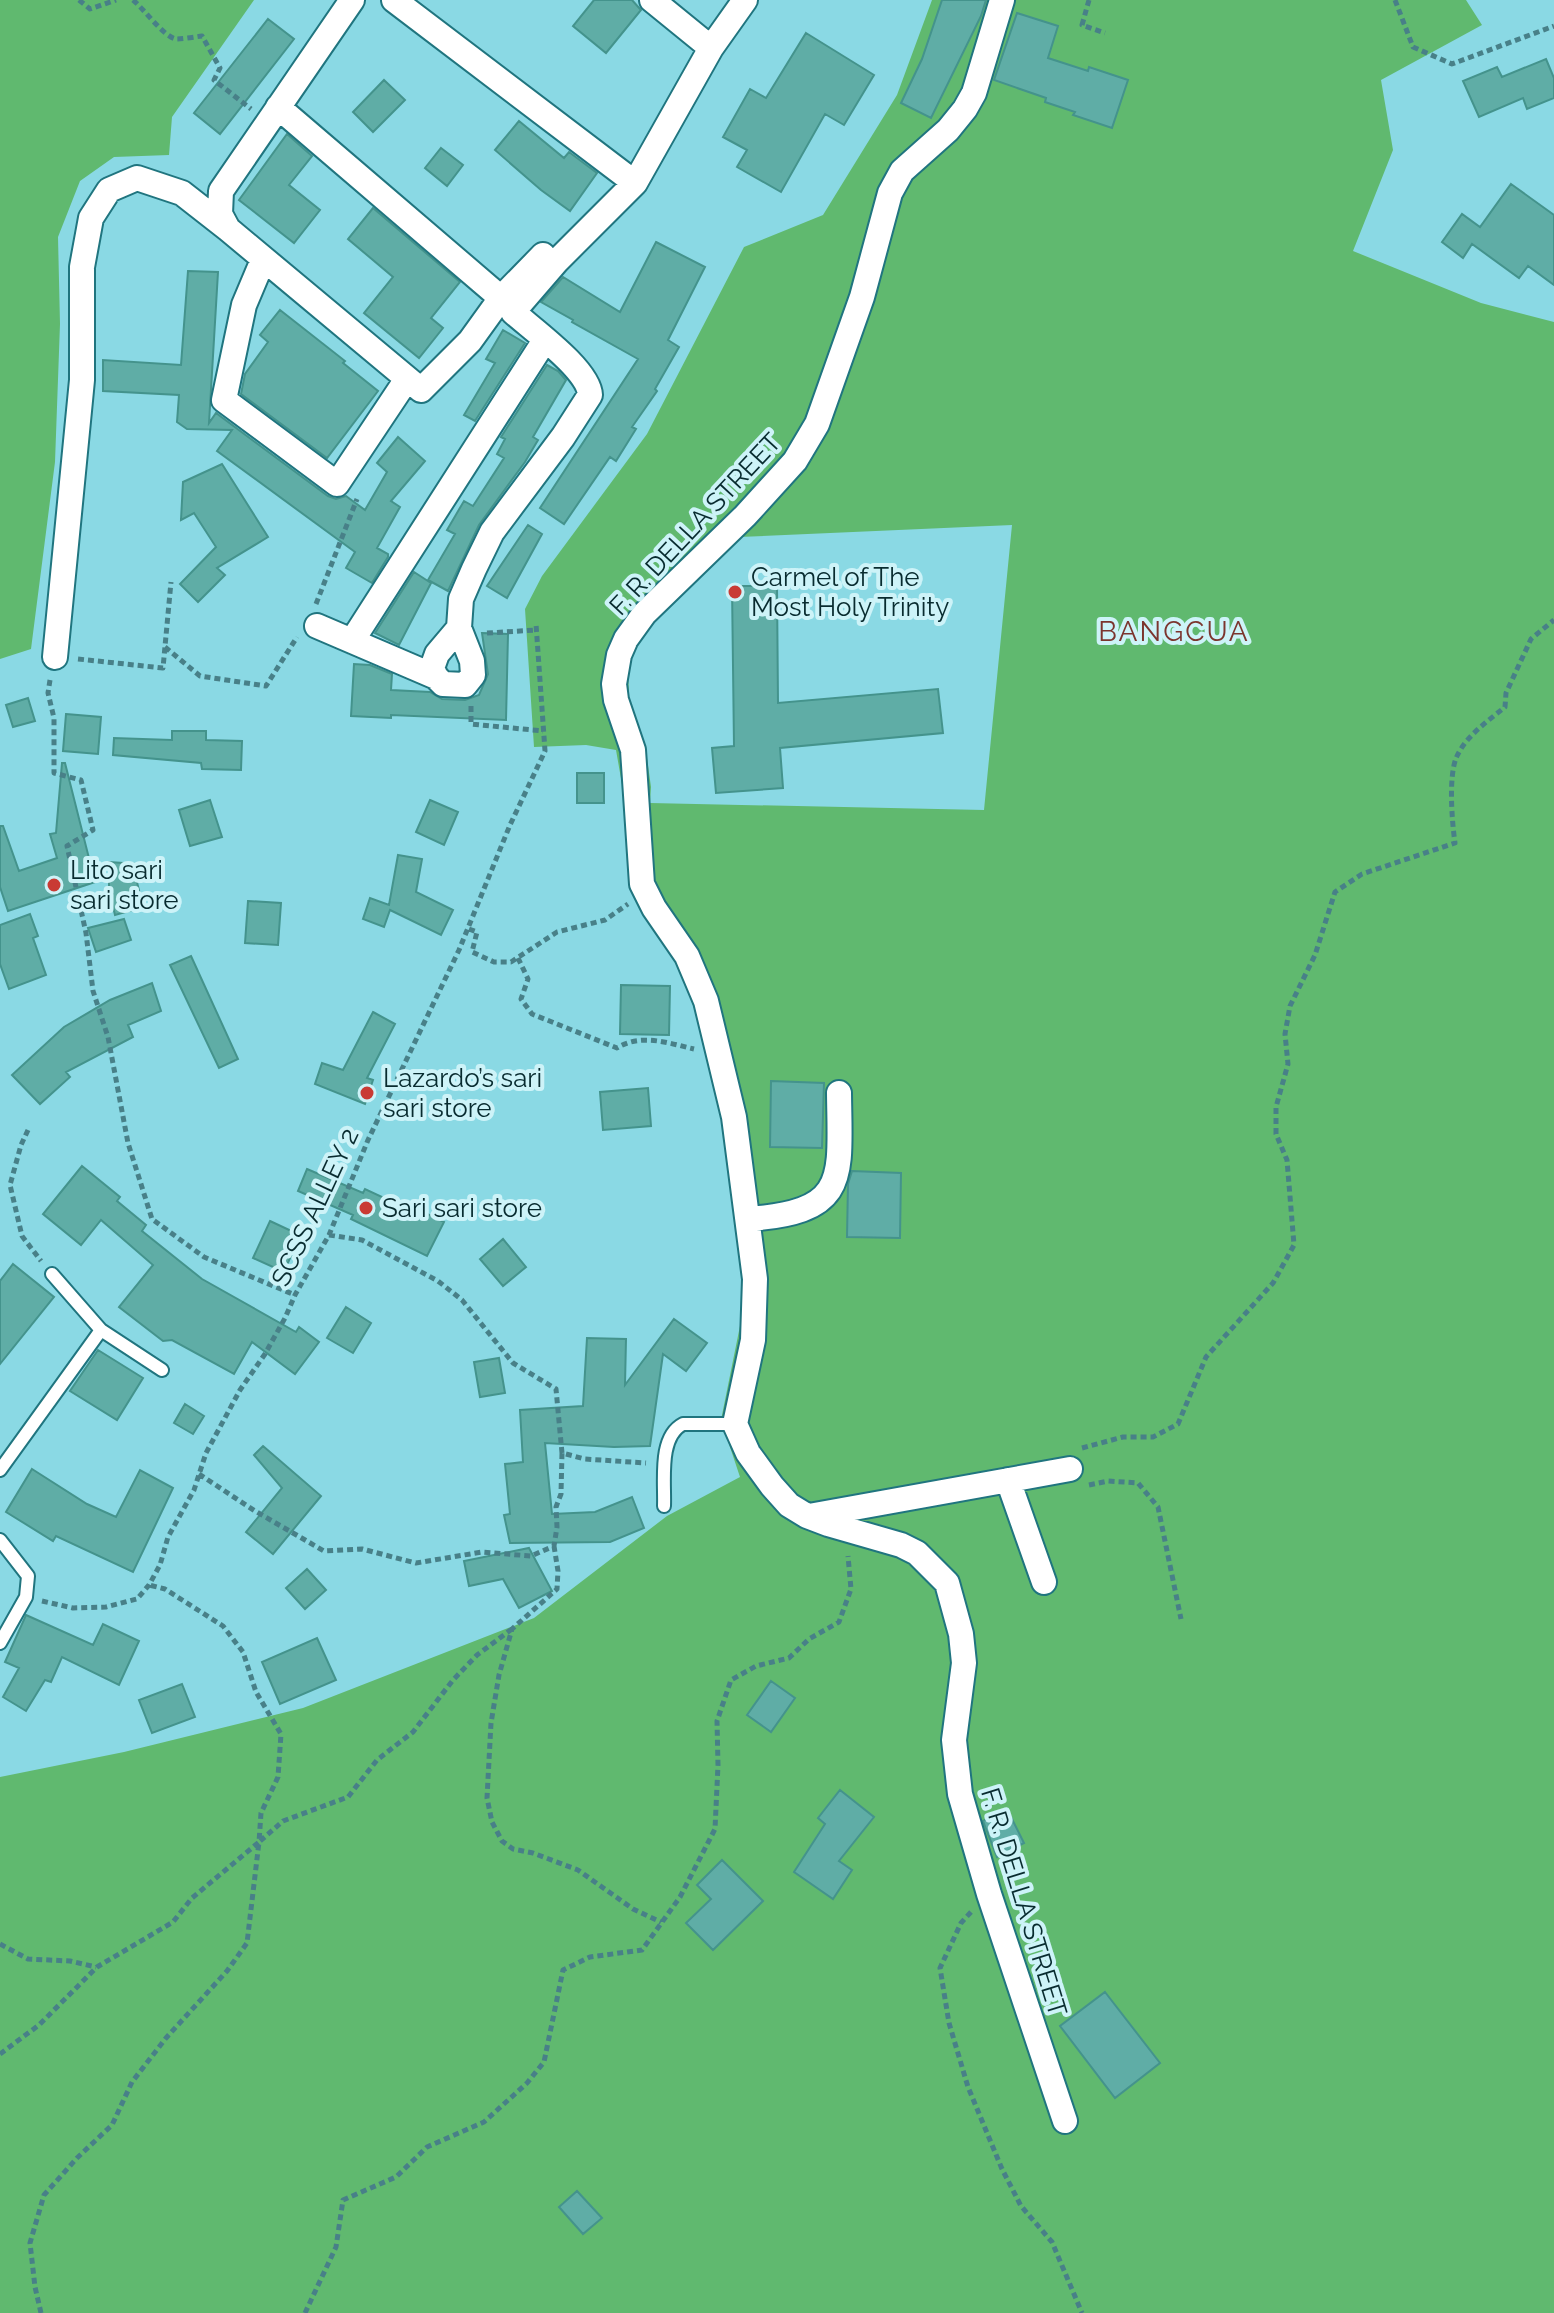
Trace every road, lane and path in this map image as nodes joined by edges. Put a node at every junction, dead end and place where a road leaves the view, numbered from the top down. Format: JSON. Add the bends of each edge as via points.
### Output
{"nodes":[{"id":1,"x":79,"y":0,"type":"edge"},
{"id":2,"x":116,"y":0,"type":"edge"},
{"id":3,"x":133,"y":0,"type":"edge"},
{"id":4,"x":352,"y":0,"type":"edge"},
{"id":5,"x":394,"y":0,"type":"edge"},
{"id":6,"x":652,"y":0,"type":"edge"},
{"id":7,"x":745,"y":0,"type":"edge"},
{"id":8,"x":1002,"y":0,"type":"edge"},
{"id":9,"x":1089,"y":0,"type":"edge"},
{"id":10,"x":1395,"y":0,"type":"edge"},
{"id":11,"x":1554,"y":26,"type":"edge"},
{"id":12,"x":1105,"y":33,"type":"dead end"},
{"id":13,"x":711,"y":48,"type":"junction"},
{"id":14,"x":273,"y":114,"type":"junction"},
{"id":15,"x":630,"y":180,"type":"junction"},
{"id":16,"x":228,"y":229,"type":"junction"},
{"id":17,"x":263,"y":260,"type":"junction"},
{"id":18,"x":501,"y":298,"type":"junction"},
{"id":19,"x":545,"y":340,"type":"junction"},
{"id":20,"x":407,"y":379,"type":"junction"},
{"id":21,"x":337,"y":484,"type":"junction"},
{"id":22,"x":171,"y":582,"type":"dead end"},
{"id":23,"x":1554,"y":620,"type":"edge"},
{"id":24,"x":310,"y":623,"type":"junction"},
{"id":25,"x":461,"y":631,"type":"junction"},
{"id":26,"x":352,"y":641,"type":"junction"},
{"id":27,"x":165,"y":647,"type":"junction"},
{"id":28,"x":55,"y":657,"type":"junction"},
{"id":29,"x":436,"y":677,"type":"junction"},
{"id":30,"x":471,"y":724,"type":"dead end"},
{"id":31,"x":543,"y":731,"type":"junction"},
{"id":32,"x":646,"y":895,"type":"junction"},
{"id":33,"x":469,"y":929,"type":"junction"},
{"id":34,"x":518,"y":958,"type":"junction"},
{"id":35,"x":719,"y":1055,"type":"junction"},
{"id":36,"x":839,"y":1093,"type":"dead end"},
{"id":37,"x":28,"y":1130,"type":"dead end"},
{"id":38,"x":748,"y":1219,"type":"junction"},
{"id":39,"x":329,"y":1235,"type":"junction"},
{"id":40,"x":52,"y":1274,"type":"joint"},
{"id":41,"x":295,"y":1295,"type":"junction"},
{"id":42,"x":101,"y":1330,"type":"junction"},
{"id":43,"x":162,"y":1370,"type":"dead end"},
{"id":44,"x":735,"y":1424,"type":"junction"},
{"id":45,"x":562,"y":1453,"type":"junction"},
{"id":46,"x":1068,"y":1460,"type":"junction"},
{"id":47,"x":665,"y":1465,"type":"junction"},
{"id":48,"x":0,"y":1470,"type":"edge"},
{"id":49,"x":199,"y":1474,"type":"junction"},
{"id":50,"x":1008,"y":1480,"type":"junction"},
{"id":51,"x":664,"y":1506,"type":"dead end"},
{"id":52,"x":807,"y":1516,"type":"junction"},
{"id":53,"x":869,"y":1534,"type":"junction"},
{"id":54,"x":0,"y":1540,"type":"edge"},
{"id":55,"x":554,"y":1546,"type":"junction"},
{"id":56,"x":1044,"y":1582,"type":"dead end"},
{"id":57,"x":149,"y":1585,"type":"junction"},
{"id":58,"x":26,"y":1597,"type":"junction"},
{"id":59,"x":1181,"y":1619,"type":"dead end"},
{"id":60,"x":512,"y":1629,"type":"junction"},
{"id":61,"x":0,"y":1643,"type":"edge"},
{"id":62,"x":259,"y":1842,"type":"junction"},
{"id":63,"x":989,"y":1894,"type":"junction"},
{"id":64,"x":661,"y":1922,"type":"junction"},
{"id":65,"x":0,"y":1944,"type":"edge"},
{"id":66,"x":97,"y":1967,"type":"junction"},
{"id":67,"x":0,"y":2054,"type":"edge"},
{"id":68,"x":1065,"y":2121,"type":"dead end"},
{"id":69,"x":41,"y":2313,"type":"edge"},
{"id":70,"x":305,"y":2313,"type":"edge"},
{"id":71,"x":1082,"y":2313,"type":"edge"}],
"edges":[{"from":1,"to":2,"type":"path","via":[[90,9]]},
{"from":3,"to":14,"type":"path","via":[[165,34],[175,39],[202,36],[220,68],[214,80]]},
{"from":4,"to":14,"type":"street"},
{"from":5,"to":15,"type":"street"},
{"from":6,"to":13,"type":"street"},
{"from":7,"to":13,"type":"street"},
{"from":8,"to":32,"type":"street","name":"F. R. DELLA STREET","via":[[965,109],[902,171],[890,193],[862,297],[807,442],[775,485],[644,614],[619,655],[614,684],[633,750]]},
{"from":9,"to":12,"type":"path","via":[[1082,25]]},
{"from":10,"to":11,"type":"path","via":[[1413,47],[1452,64]]},
{"from":13,"to":15,"type":"street"},
{"from":14,"to":16,"type":"street","via":[[221,191],[220,214]]},
{"from":14,"to":18,"type":"street"},
{"from":15,"to":18,"type":"street","via":[[570,227]]},
{"from":15,"to":19,"type":"street","via":[[513,312]]},
{"from":16,"to":17,"type":"street"},
{"from":16,"to":28,"type":"street","via":[[182,193],[137,178],[109,190],[91,218],[82,267],[82,380]]},
{"from":17,"to":20,"type":"street"},
{"from":17,"to":21,"type":"street","via":[[244,305],[224,400]]},
{"from":18,"to":20,"type":"street","via":[[470,341],[421,390]]},
{"from":19,"to":25,"type":"street","via":[[581,373],[590,395],[492,532],[461,599]]},
{"from":19,"to":26,"type":"street"},
{"from":20,"to":21,"type":"street"},
{"from":21,"to":24,"type":"path","via":[[358,499]]},
{"from":22,"to":27,"type":"path"},
{"from":23,"to":46,"type":"path","via":[[1531,639],[1506,693],[1505,707],[1472,734],[1456,757],[1450,815],[1455,843],[1362,874],[1335,892],[1315,955],[1290,1006],[1285,1034],[1288,1064],[1276,1107],[1276,1134],[1287,1160],[1294,1245],[1273,1283],[1206,1357],[1178,1424],[1153,1437],[1123,1437]]},
{"from":24,"to":26,"type":"street"},
{"from":24,"to":27,"type":"path","via":[[266,686],[200,676]]},
{"from":25,"to":29,"type":"street","via":[[437,654],[432,668]]},
{"from":25,"to":29,"type":"street","via":[[472,661],[471,680],[455,686]]},
{"from":25,"to":31,"type":"path","via":[[536,627]]},
{"from":26,"to":29,"type":"street"},
{"from":27,"to":28,"type":"path","via":[[163,668]]},
{"from":28,"to":41,"type":"path","via":[[48,693],[54,718],[54,773],[81,780],[93,830],[67,846],[93,991],[108,1037],[128,1143],[152,1219],[204,1257]]},
{"from":30,"to":31,"type":"path"},
{"from":31,"to":33,"type":"path","name":"SCSS ALLEY 2","via":[[545,751]]},
{"from":32,"to":34,"type":"path","via":[[605,920],[557,932]]},
{"from":32,"to":35,"type":"street","name":"F. R. DELLA STREET","via":[[687,956],[706,1001]]},
{"from":33,"to":34,"type":"path","via":[[477,932],[472,952],[494,962]]},
{"from":33,"to":39,"type":"path","name":"SCSS ALLEY 2","via":[[368,1140]]},
{"from":34,"to":35,"type":"path","via":[[528,979],[521,999],[532,1014],[617,1048],[630,1040],[658,1040]]},
{"from":35,"to":38,"type":"street","name":"F. R. DELLA STREET"},
{"from":36,"to":38,"type":"street","via":[[839,1168],[833,1186],[820,1202],[801,1212]]},
{"from":37,"to":40,"type":"path","via":[[10,1185],[22,1236]]},
{"from":38,"to":44,"type":"street","name":"F. R. DELLA STREET","via":[[755,1279],[753,1340]]},
{"from":39,"to":41,"type":"path","name":"SCSS ALLEY 2"},
{"from":39,"to":45,"type":"path","via":[[362,1240],[462,1300],[513,1363],[556,1389]]},
{"from":40,"to":42,"type":"lane"},
{"from":41,"to":49,"type":"path","name":"SCSS ALLEY 2"},
{"from":42,"to":43,"type":"lane"},
{"from":42,"to":48,"type":"lane"},
{"from":44,"to":47,"type":"lane","via":[[676,1427]]},
{"from":44,"to":52,"type":"street","name":"F. R. DELLA STREET","via":[[772,1486]]},
{"from":45,"to":47,"type":"path"},
{"from":45,"to":55,"type":"path"},
{"from":46,"to":50,"type":"street"},
{"from":46,"to":59,"type":"path","via":[[1076,1488],[1108,1481],[1138,1483],[1158,1507]]},
{"from":47,"to":51,"type":"lane"},
{"from":49,"to":55,"type":"path","via":[[324,1551],[362,1549],[416,1563],[482,1552],[531,1556]]},
{"from":49,"to":57,"type":"path","name":"SCSS ALLEY 2"},
{"from":50,"to":52,"type":"street"},
{"from":50,"to":56,"type":"street"},
{"from":52,"to":53,"type":"street","name":"F. R. DELLA STREET"},
{"from":53,"to":63,"type":"street","name":"F. R. DELLA STREET","via":[[917,1553],[947,1583],[955,1606],[964,1663],[954,1740],[960,1794]]},
{"from":53,"to":64,"type":"path","via":[[848,1554],[851,1589],[839,1622],[789,1658],[756,1666],[731,1680],[717,1721],[715,1829]]},
{"from":54,"to":58,"type":"lane","via":[[28,1576]]},
{"from":55,"to":60,"type":"path","via":[[557,1589]]},
{"from":57,"to":58,"type":"path","via":[[137,1599],[106,1607],[73,1608]]},
{"from":57,"to":62,"type":"path","via":[[165,1589],[223,1626],[243,1652],[256,1692],[281,1734],[278,1777],[261,1813]]},
{"from":58,"to":61,"type":"lane"},
{"from":60,"to":62,"type":"path","via":[[477,1655],[413,1732],[377,1760],[348,1797],[283,1821]]},
{"from":60,"to":64,"type":"path","via":[[491,1723],[487,1798],[497,1832],[513,1849],[578,1870]]},
{"from":62,"to":66,"type":"path","via":[[192,1898],[173,1922]]},
{"from":62,"to":69,"type":"path","via":[[247,1943],[132,2082],[112,2125],[44,2195],[30,2243]]},
{"from":63,"to":68,"type":"street","name":"F. R. DELLA STREET"},
{"from":63,"to":71,"type":"path","via":[[961,1923],[940,1968],[949,2023],[1002,2169],[1021,2206],[1052,2242]]},
{"from":64,"to":70,"type":"path","via":[[642,1950],[590,1957],[563,1970],[544,2062],[484,2122],[427,2147],[396,2177],[343,2200],[336,2247]]},
{"from":65,"to":66,"type":"path","via":[[28,1959]]},
{"from":66,"to":67,"type":"path","via":[[39,2025]]}]}
